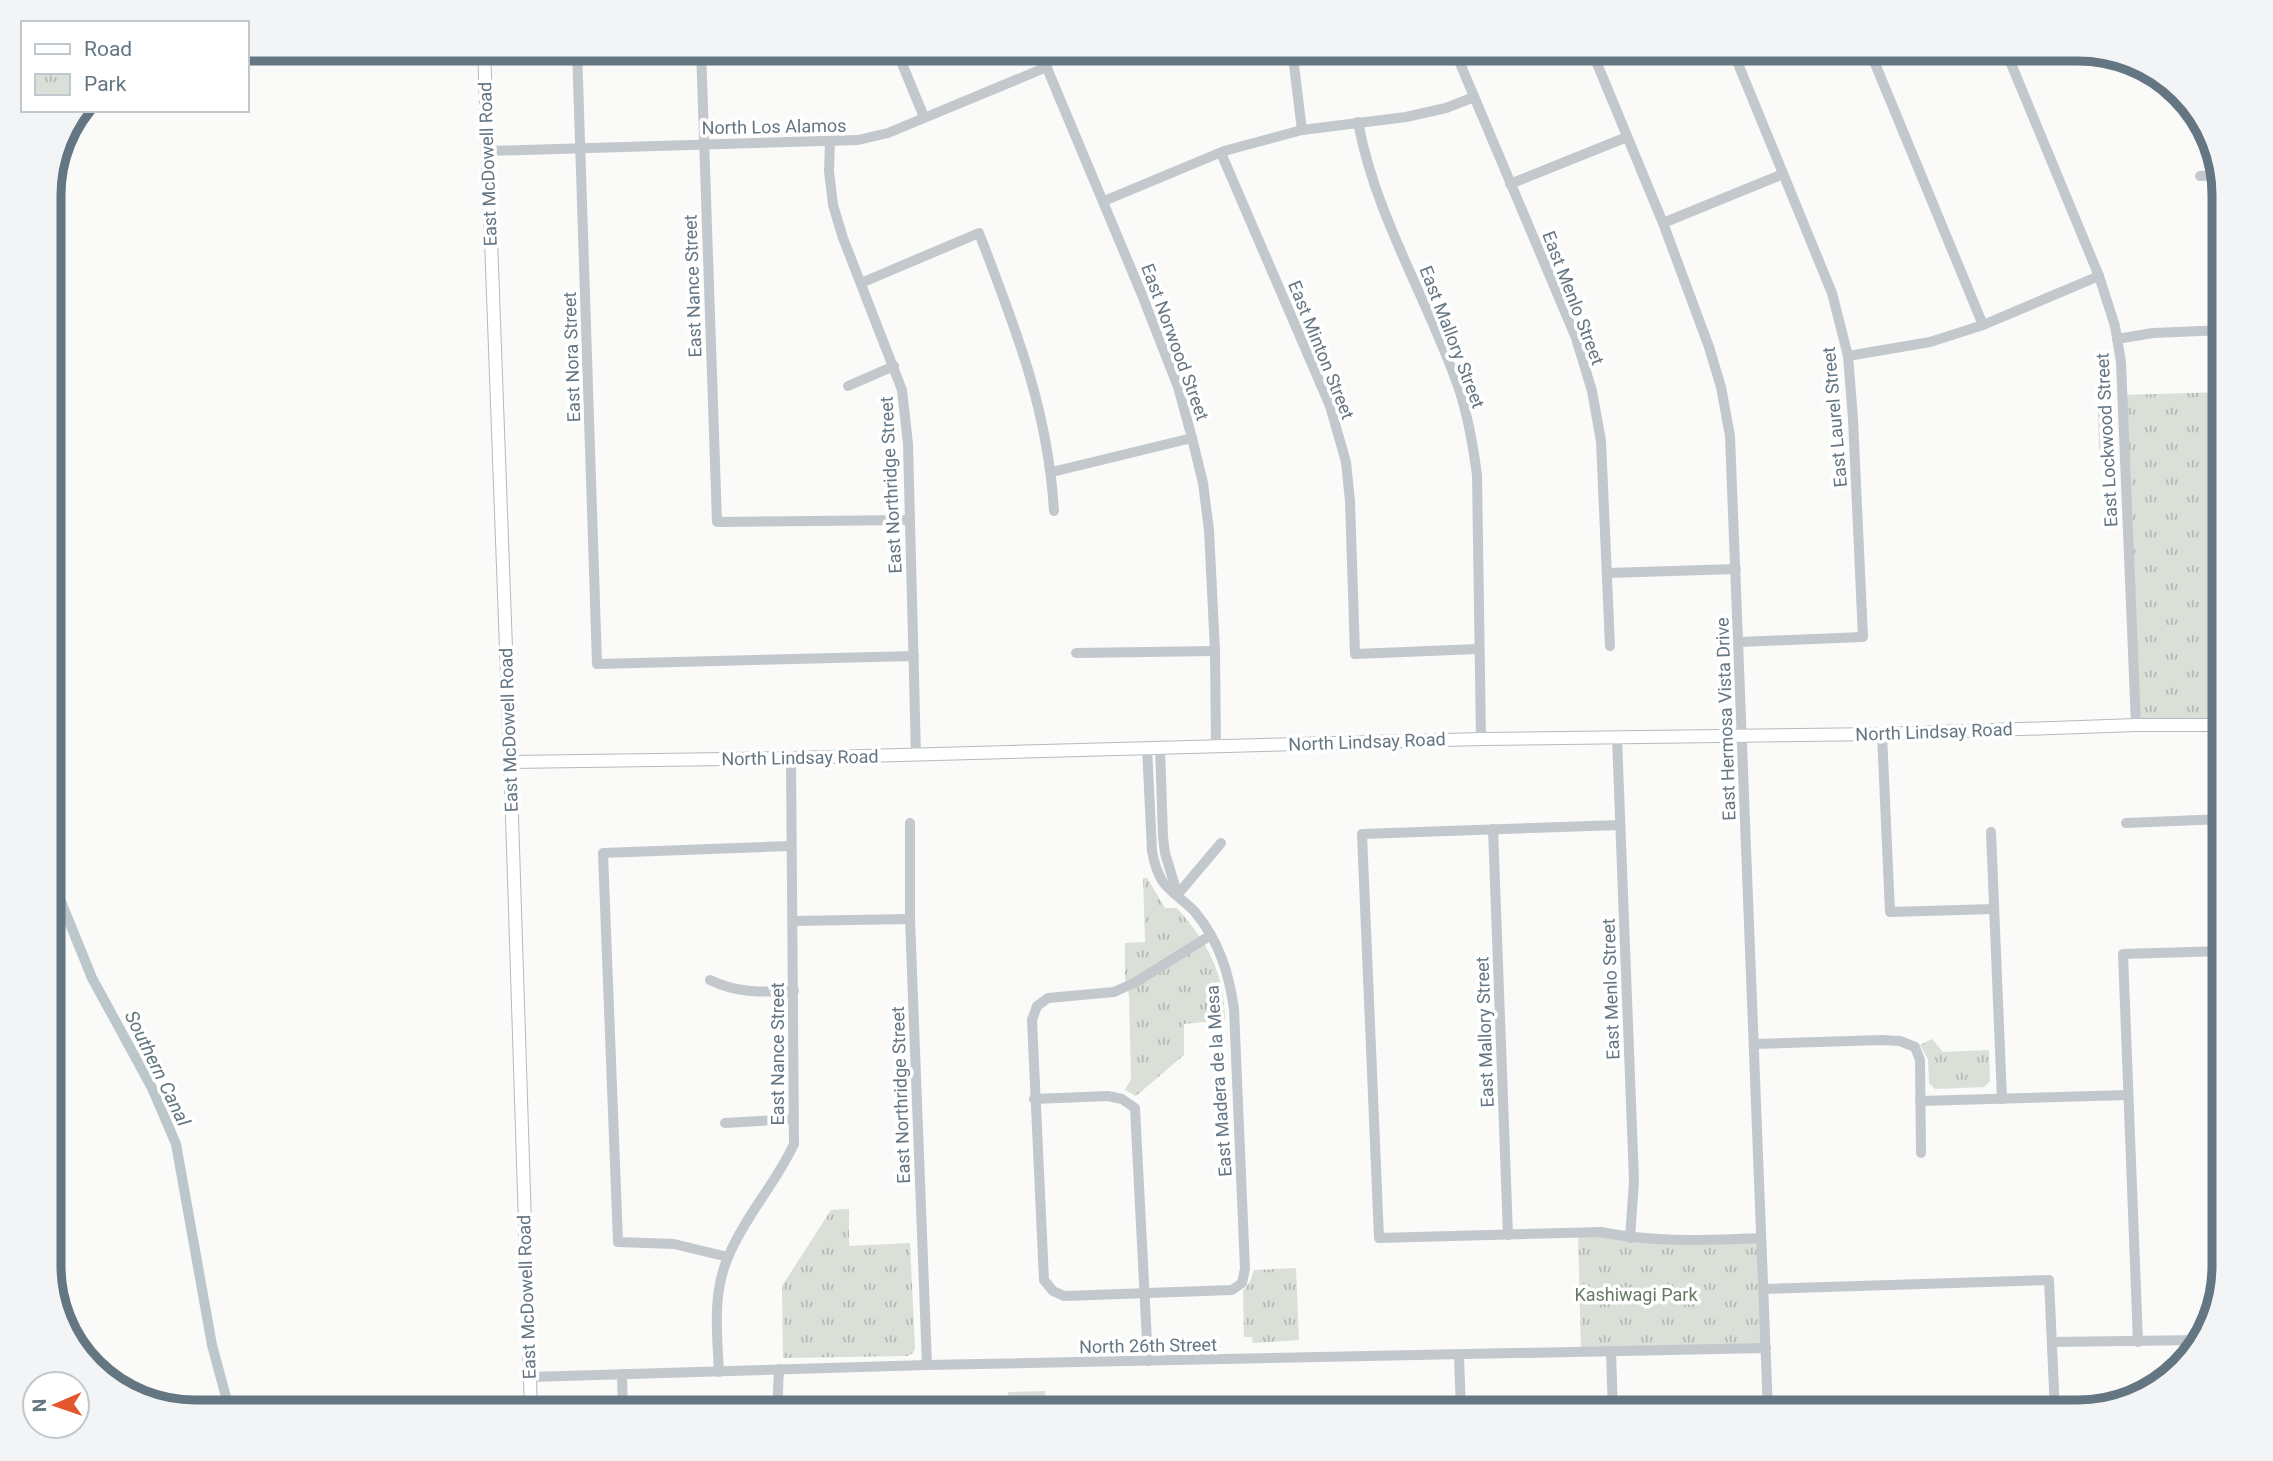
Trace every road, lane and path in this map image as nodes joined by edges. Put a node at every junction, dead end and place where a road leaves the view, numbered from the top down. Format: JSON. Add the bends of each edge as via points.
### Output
{"nodes":[{"id":1,"x":1294,"y":61,"type":"edge"},
{"id":2,"x":1459,"y":61,"type":"edge"},
{"id":3,"x":1596,"y":61,"type":"edge"},
{"id":4,"x":1736,"y":61,"type":"edge"},
{"id":5,"x":1874,"y":61,"type":"edge"},
{"id":6,"x":2010,"y":61,"type":"edge"},
{"id":7,"x":485,"y":62,"type":"edge"},
{"id":8,"x":578,"y":62,"type":"edge"},
{"id":9,"x":701,"y":62,"type":"edge"},
{"id":10,"x":901,"y":62,"type":"edge"},
{"id":11,"x":1045,"y":62,"type":"edge"},
{"id":12,"x":1047,"y":67,"type":"junction"},
{"id":13,"x":1474,"y":97,"type":"junction"},
{"id":14,"x":924,"y":117,"type":"junction"},
{"id":15,"x":1358,"y":122,"type":"junction"},
{"id":16,"x":1302,"y":130,"type":"junction"},
{"id":17,"x":1627,"y":137,"type":"junction"},
{"id":18,"x":830,"y":142,"type":"junction"},
{"id":19,"x":704,"y":144,"type":"junction"},
{"id":20,"x":581,"y":148,"type":"junction"},
{"id":21,"x":488,"y":151,"type":"junction"},
{"id":22,"x":1221,"y":153,"type":"junction"},
{"id":23,"x":1783,"y":174,"type":"junction"},
{"id":24,"x":2210,"y":175,"type":"edge"},
{"id":25,"x":2200,"y":176,"type":"dead end"},
{"id":26,"x":1510,"y":184,"type":"junction"},
{"id":27,"x":1104,"y":201,"type":"junction"},
{"id":28,"x":1662,"y":223,"type":"junction"},
{"id":29,"x":2099,"y":276,"type":"junction"},
{"id":30,"x":861,"y":283,"type":"junction"},
{"id":31,"x":1983,"y":325,"type":"junction"},
{"id":32,"x":2212,"y":331,"type":"edge"},
{"id":33,"x":2117,"y":339,"type":"junction"},
{"id":34,"x":1848,"y":356,"type":"junction"},
{"id":35,"x":894,"y":366,"type":"junction"},
{"id":36,"x":848,"y":386,"type":"dead end"},
{"id":37,"x":1192,"y":438,"type":"junction"},
{"id":38,"x":1052,"y":472,"type":"junction"},
{"id":39,"x":1054,"y":511,"type":"dead end"},
{"id":40,"x":910,"y":520,"type":"junction"},
{"id":41,"x":1736,"y":569,"type":"junction"},
{"id":42,"x":1608,"y":573,"type":"junction"},
{"id":43,"x":1739,"y":642,"type":"junction"},
{"id":44,"x":1610,"y":646,"type":"dead end"},
{"id":45,"x":1478,"y":649,"type":"junction"},
{"id":46,"x":1215,"y":651,"type":"junction"},
{"id":47,"x":1076,"y":653,"type":"dead end"},
{"id":48,"x":914,"y":656,"type":"junction"},
{"id":49,"x":2212,"y":724,"type":"edge"},
{"id":50,"x":2136,"y":725,"type":"junction"},
{"id":51,"x":1882,"y":734,"type":"junction"},
{"id":52,"x":1742,"y":736,"type":"junction"},
{"id":53,"x":1617,"y":738,"type":"junction"},
{"id":54,"x":1481,"y":739,"type":"junction"},
{"id":55,"x":1216,"y":746,"type":"junction"},
{"id":56,"x":1153,"y":747,"type":"junction"},
{"id":57,"x":916,"y":755,"type":"junction"},
{"id":58,"x":791,"y":758,"type":"junction"},
{"id":59,"x":510,"y":762,"type":"junction"},
{"id":60,"x":2212,"y":819,"type":"edge"},
{"id":61,"x":910,"y":823,"type":"dead end"},
{"id":62,"x":2126,"y":823,"type":"dead end"},
{"id":63,"x":1620,"y":825,"type":"junction"},
{"id":64,"x":1493,"y":829,"type":"junction"},
{"id":65,"x":1991,"y":832,"type":"dead end"},
{"id":66,"x":1221,"y":843,"type":"dead end"},
{"id":67,"x":791,"y":846,"type":"junction"},
{"id":68,"x":1178,"y":894,"type":"junction"},
{"id":69,"x":1994,"y":909,"type":"junction"},
{"id":70,"x":910,"y":919,"type":"junction"},
{"id":71,"x":793,"y":921,"type":"junction"},
{"id":72,"x":1211,"y":935,"type":"junction"},
{"id":73,"x":2212,"y":951,"type":"edge"},
{"id":74,"x":710,"y":980,"type":"dead end"},
{"id":75,"x":794,"y":991,"type":"junction"},
{"id":76,"x":1755,"y":1044,"type":"junction"},
{"id":77,"x":2128,"y":1095,"type":"junction"},
{"id":78,"x":1034,"y":1099,"type":"junction"},
{"id":79,"x":2002,"y":1099,"type":"junction"},
{"id":80,"x":1920,"y":1101,"type":"junction"},
{"id":81,"x":794,"y":1119,"type":"junction"},
{"id":82,"x":725,"y":1124,"type":"dead end"},
{"id":83,"x":1921,"y":1153,"type":"dead end"},
{"id":84,"x":1508,"y":1235,"type":"junction"},
{"id":85,"x":1630,"y":1238,"type":"junction"},
{"id":86,"x":1761,"y":1238,"type":"junction"},
{"id":87,"x":728,"y":1257,"type":"junction"},
{"id":88,"x":1763,"y":1289,"type":"junction"},
{"id":89,"x":1145,"y":1292,"type":"junction"},
{"id":90,"x":2186,"y":1340,"type":"joint"},
{"id":91,"x":2052,"y":1342,"type":"junction"},
{"id":92,"x":2138,"y":1342,"type":"junction"},
{"id":93,"x":2186,"y":1344,"type":"edge"},
{"id":94,"x":1766,"y":1348,"type":"junction"},
{"id":95,"x":1611,"y":1353,"type":"junction"},
{"id":96,"x":1459,"y":1355,"type":"junction"},
{"id":97,"x":1148,"y":1361,"type":"junction"},
{"id":98,"x":927,"y":1365,"type":"junction"},
{"id":99,"x":779,"y":1369,"type":"junction"},
{"id":100,"x":719,"y":1372,"type":"junction"},
{"id":101,"x":622,"y":1374,"type":"junction"},
{"id":102,"x":530,"y":1377,"type":"junction"},
{"id":103,"x":531,"y":1400,"type":"edge"},
{"id":104,"x":623,"y":1400,"type":"edge"},
{"id":105,"x":778,"y":1400,"type":"edge"},
{"id":106,"x":1461,"y":1400,"type":"edge"},
{"id":107,"x":1613,"y":1400,"type":"edge"},
{"id":108,"x":1768,"y":1400,"type":"edge"},
{"id":109,"x":2054,"y":1400,"type":"edge"}],
"edges":[{"from":1,"to":16,"type":"street"},
{"from":2,"to":13,"type":"street","name":"East Menlo Street"},
{"from":3,"to":17,"type":"street","name":"East Hermosa Vista Drive"},
{"from":4,"to":23,"type":"street","name":"East Laurel Street"},
{"from":5,"to":31,"type":"street"},
{"from":6,"to":29,"type":"street","name":"East Lockwood Street"},
{"from":7,"to":21,"type":"main road","name":"East McDowell Road"},
{"from":8,"to":20,"type":"street","name":"East Nora Street"},
{"from":9,"to":19,"type":"street","name":"East Nance Street"},
{"from":10,"to":14,"type":"street"},
{"from":11,"to":12,"type":"street","name":"East Norwood Street"},
{"from":12,"to":14,"type":"street","name":"North Los Alamos"},
{"from":12,"to":27,"type":"street","name":"East Norwood Street"},
{"from":13,"to":15,"type":"street","via":[[1420,114]]},
{"from":13,"to":26,"type":"street","name":"East Menlo Street"},
{"from":14,"to":18,"type":"street","name":"North Los Alamos","via":[[888,133]]},
{"from":15,"to":16,"type":"street"},
{"from":15,"to":45,"type":"street","name":"East Mallory Street","via":[[1371,174],[1458,386],[1471,436],[1477,475]]},
{"from":16,"to":22,"type":"street"},
{"from":17,"to":26,"type":"street"},
{"from":17,"to":28,"type":"street","name":"East Hermosa Vista Drive"},
{"from":18,"to":19,"type":"street","name":"North Los Alamos"},
{"from":18,"to":30,"type":"street","name":"East Northridge Street","via":[[834,205]]},
{"from":19,"to":20,"type":"street","name":"North Los Alamos"},
{"from":19,"to":40,"type":"street","name":"East Nance Street","via":[[717,522]]},
{"from":20,"to":21,"type":"street","name":"North Los Alamos"},
{"from":20,"to":48,"type":"street","name":"East Nora Street","via":[[597,664]]},
{"from":21,"to":59,"type":"main road","name":"East McDowell Road"},
{"from":22,"to":27,"type":"street"},
{"from":22,"to":45,"type":"street","name":"East Minton Street","via":[[1330,406],[1346,462],[1355,654]]},
{"from":23,"to":28,"type":"street"},
{"from":23,"to":34,"type":"street","name":"East Laurel Street","via":[[1832,293]]},
{"from":24,"to":25,"type":"street"},
{"from":26,"to":42,"type":"street","name":"East Menlo Street","via":[[1576,338],[1595,404]]},
{"from":27,"to":37,"type":"street","name":"East Norwood Street","via":[[1178,387]]},
{"from":28,"to":41,"type":"street","name":"East Hermosa Vista Drive","via":[[1721,387],[1730,436]]},
{"from":29,"to":31,"type":"street"},
{"from":29,"to":33,"type":"street","name":"East Lockwood Street"},
{"from":30,"to":35,"type":"street","name":"East Northridge Street"},
{"from":30,"to":38,"type":"street","via":[[979,233],[1040,406]]},
{"from":31,"to":34,"type":"street","via":[[1930,342]]},
{"from":32,"to":33,"type":"street"},
{"from":33,"to":50,"type":"street","name":"East Lockwood Street"},
{"from":34,"to":43,"type":"street","name":"East Laurel Street","via":[[1863,637]]},
{"from":35,"to":36,"type":"street"},
{"from":35,"to":40,"type":"street","name":"East Northridge Street","via":[[906,418]]},
{"from":37,"to":38,"type":"street"},
{"from":37,"to":46,"type":"street","name":"East Norwood Street","via":[[1209,530]]},
{"from":38,"to":39,"type":"street"},
{"from":40,"to":48,"type":"street","name":"East Northridge Street"},
{"from":41,"to":42,"type":"street"},
{"from":41,"to":43,"type":"street","name":"East Hermosa Vista Drive"},
{"from":42,"to":44,"type":"street","name":"East Menlo Street"},
{"from":43,"to":52,"type":"street","name":"East Hermosa Vista Drive"},
{"from":45,"to":54,"type":"street","name":"East Mallory Street"},
{"from":46,"to":47,"type":"street"},
{"from":46,"to":55,"type":"street","name":"East Norwood Street"},
{"from":48,"to":57,"type":"street","name":"East Northridge Street"},
{"from":49,"to":50,"type":"main road","name":"North Lindsay Road"},
{"from":50,"to":51,"type":"main road","name":"North Lindsay Road"},
{"from":51,"to":52,"type":"main road","name":"North Lindsay Road"},
{"from":51,"to":69,"type":"street","via":[[1889,912]]},
{"from":52,"to":53,"type":"main road","name":"North Lindsay Road"},
{"from":52,"to":76,"type":"street","name":"East Hermosa Vista Drive"},
{"from":53,"to":54,"type":"main road","name":"North Lindsay Road"},
{"from":53,"to":63,"type":"street","name":"East Menlo Street"},
{"from":54,"to":55,"type":"main road","name":"North Lindsay Road"},
{"from":55,"to":56,"type":"main road","name":"North Lindsay Road"},
{"from":56,"to":57,"type":"main road","name":"North Lindsay Road"},
{"from":56,"to":68,"type":"street","name":"East Madera de la Mesa","via":[[1165,853]]},
{"from":57,"to":58,"type":"main road","name":"North Lindsay Road"},
{"from":58,"to":59,"type":"main road","name":"North Lindsay Road"},
{"from":58,"to":67,"type":"street","name":"East Nance Street"},
{"from":59,"to":102,"type":"main road","name":"East McDowell Road"},
{"from":60,"to":62,"type":"street"},
{"from":61,"to":70,"type":"street","name":"East Northridge Street"},
{"from":63,"to":64,"type":"street"},
{"from":63,"to":85,"type":"street","name":"East Menlo Street","via":[[1634,1181]]},
{"from":64,"to":84,"type":"street","name":"East Mallory Street"},
{"from":64,"to":84,"type":"street","via":[[1362,834],[1379,1238]]},
{"from":65,"to":69,"type":"street"},
{"from":66,"to":68,"type":"street"},
{"from":67,"to":71,"type":"street","name":"East Nance Street"},
{"from":67,"to":87,"type":"street","via":[[603,853],[618,1242],[674,1244]]},
{"from":68,"to":72,"type":"street","name":"East Madera de la Mesa"},
{"from":69,"to":79,"type":"street"},
{"from":70,"to":71,"type":"street"},
{"from":70,"to":98,"type":"street","name":"East Northridge Street"},
{"from":71,"to":75,"type":"street","name":"East Nance Street"},
{"from":72,"to":78,"type":"street","via":[[1114,992],[1048,998],[1037,1006],[1032,1020]]},
{"from":72,"to":89,"type":"street","name":"East Madera de la Mesa","via":[[1223,958],[1234,1009],[1245,1269],[1242,1283],[1232,1290]]},
{"from":73,"to":77,"type":"street","via":[[2123,954]]},
{"from":74,"to":75,"type":"street","via":[[729,989]]},
{"from":75,"to":81,"type":"street","name":"East Nance Street"},
{"from":76,"to":80,"type":"street","via":[[1900,1041],[1915,1047],[1920,1060]]},
{"from":76,"to":86,"type":"street","name":"East Hermosa Vista Drive"},
{"from":77,"to":79,"type":"street"},
{"from":77,"to":92,"type":"street"},
{"from":78,"to":89,"type":"street","via":[[1044,1279],[1064,1296]]},
{"from":78,"to":89,"type":"street","via":[[1108,1096],[1135,1108]]},
{"from":79,"to":80,"type":"street"},
{"from":80,"to":83,"type":"street"},
{"from":81,"to":82,"type":"street"},
{"from":81,"to":87,"type":"street","name":"East Nance Street","via":[[794,1144],[785,1166]]},
{"from":84,"to":85,"type":"street","via":[[1601,1232]]},
{"from":85,"to":86,"type":"street"},
{"from":86,"to":88,"type":"street","name":"East Hermosa Vista Drive"},
{"from":87,"to":100,"type":"street","name":"East Nance Street","via":[[716,1318]]},
{"from":88,"to":91,"type":"street","via":[[2049,1280]]},
{"from":88,"to":94,"type":"street","name":"East Hermosa Vista Drive"},
{"from":89,"to":97,"type":"street"},
{"from":90,"to":92,"type":"street"},
{"from":90,"to":93,"type":"street"},
{"from":91,"to":92,"type":"street"},
{"from":91,"to":109,"type":"street"},
{"from":94,"to":95,"type":"street","name":"North 26th Street"},
{"from":94,"to":108,"type":"street","name":"East Hermosa Vista Drive"},
{"from":95,"to":96,"type":"street","name":"North 26th Street"},
{"from":95,"to":107,"type":"street"},
{"from":96,"to":97,"type":"street","name":"North 26th Street"},
{"from":96,"to":106,"type":"street"},
{"from":97,"to":98,"type":"street","name":"North 26th Street"},
{"from":98,"to":99,"type":"street","name":"North 26th Street"},
{"from":99,"to":100,"type":"street","name":"North 26th Street"},
{"from":99,"to":105,"type":"street"},
{"from":100,"to":101,"type":"street","name":"North 26th Street"},
{"from":101,"to":102,"type":"street","name":"North 26th Street"},
{"from":101,"to":104,"type":"street"},
{"from":102,"to":103,"type":"main road","name":"East McDowell Road"}]}
